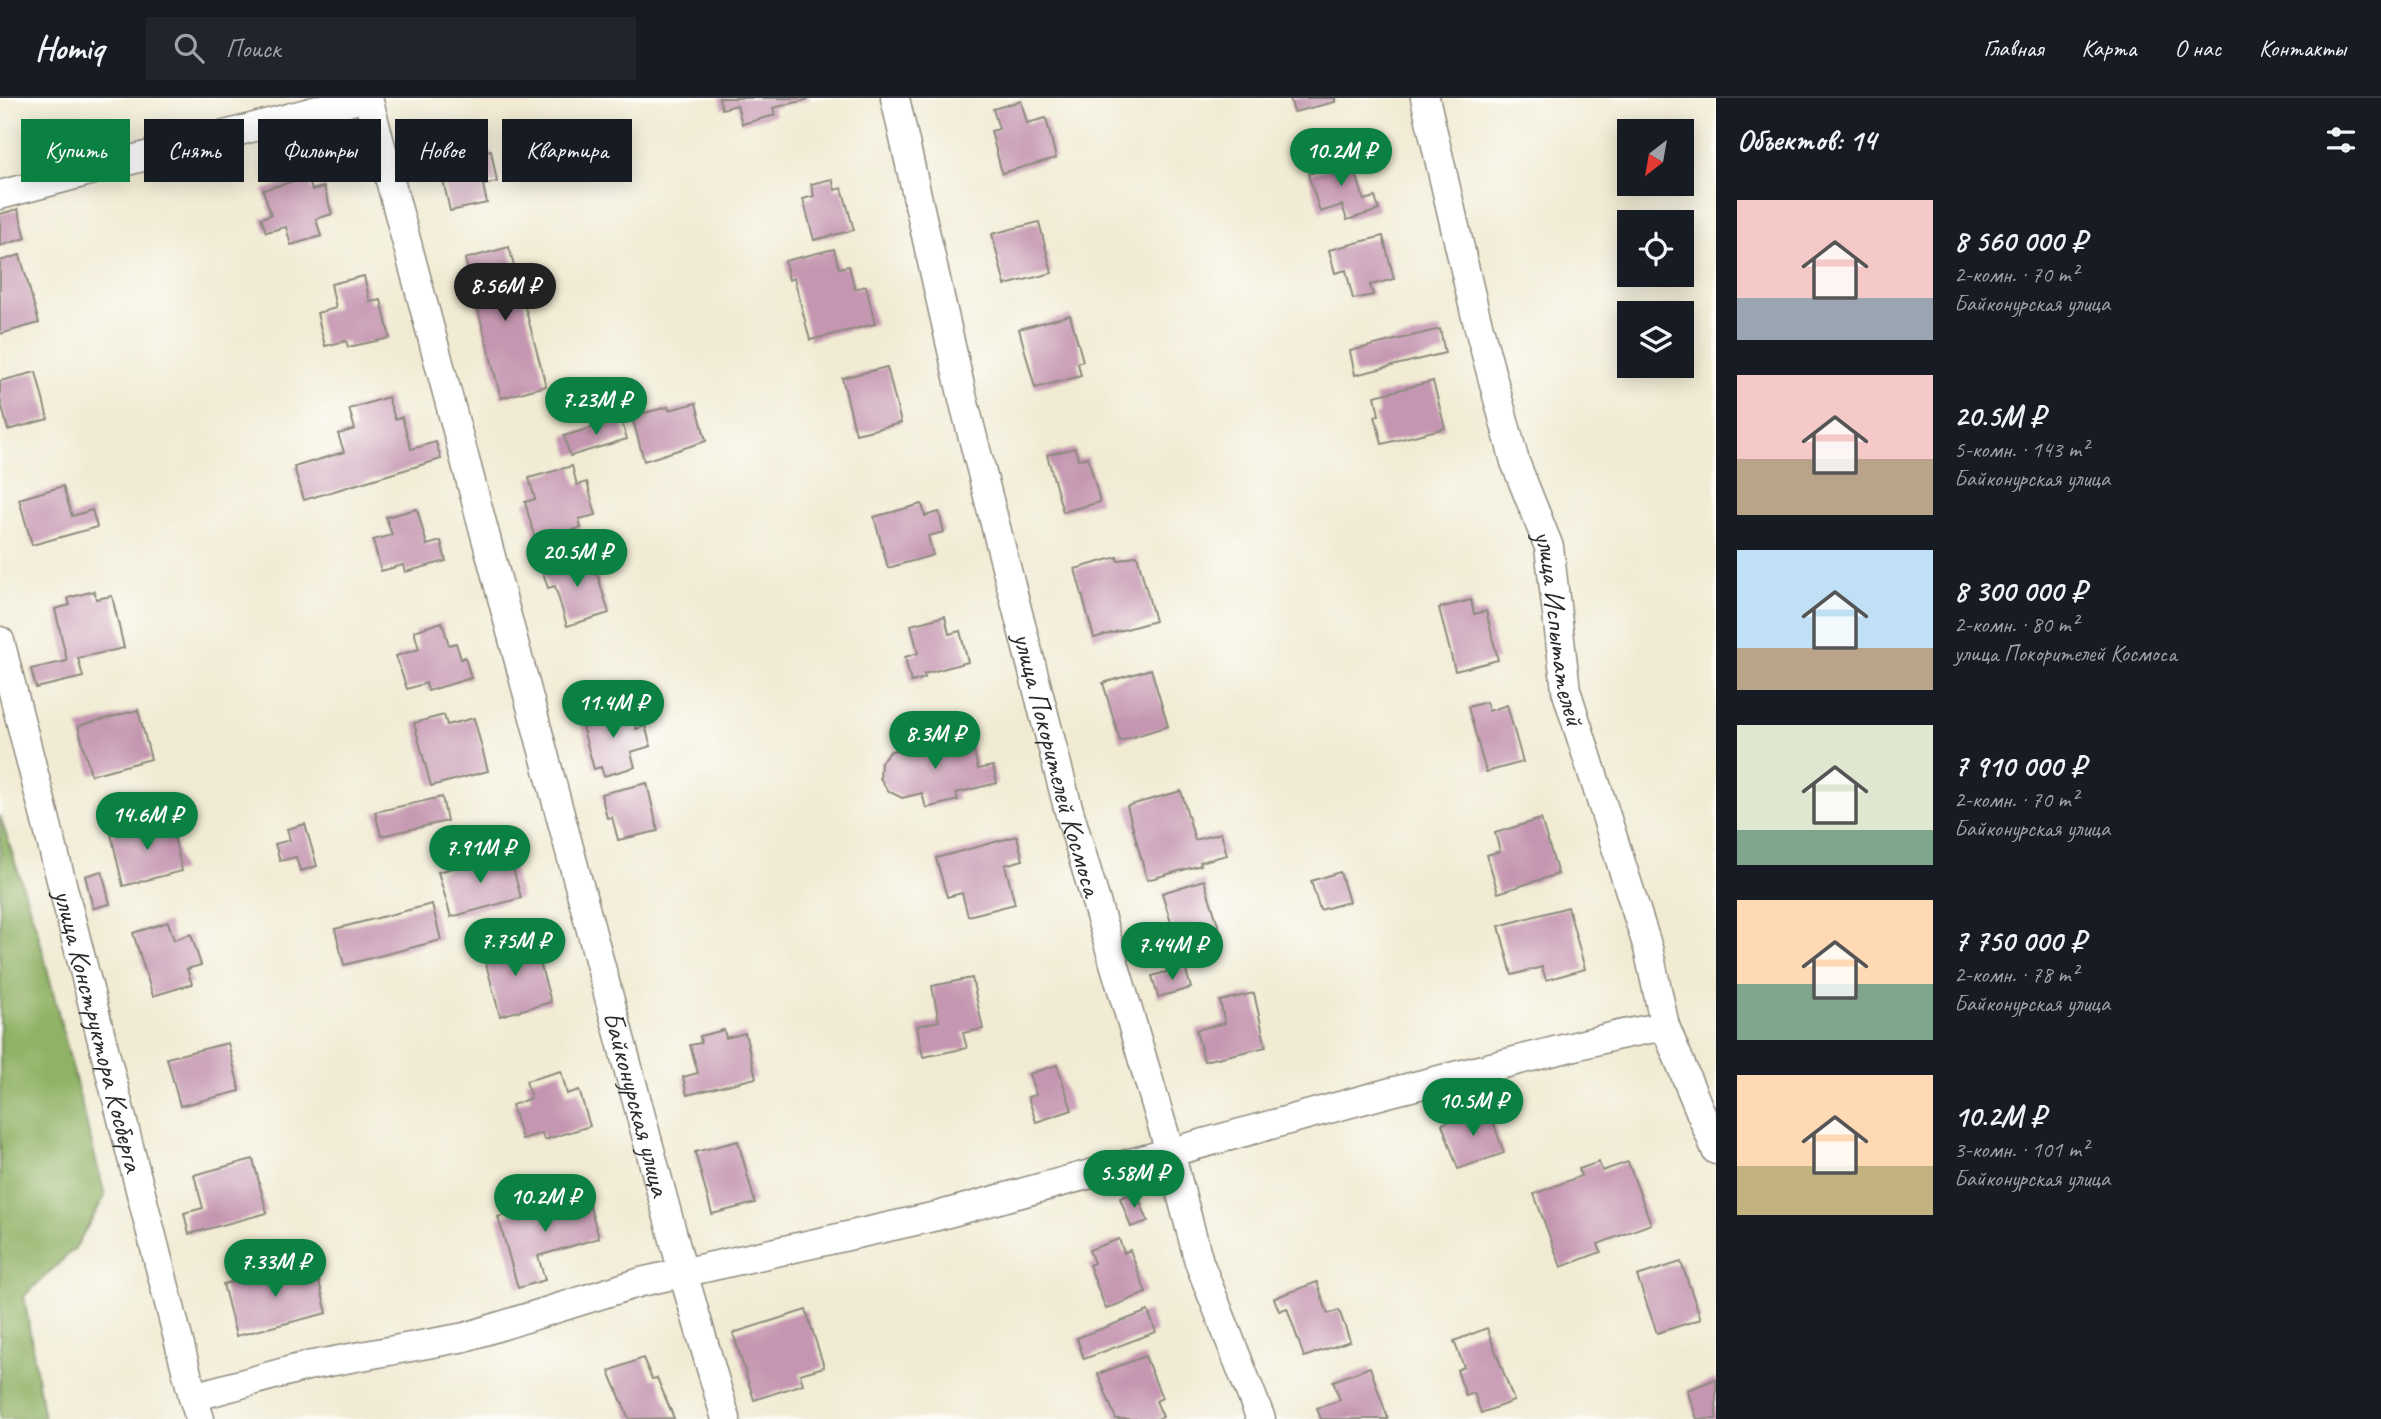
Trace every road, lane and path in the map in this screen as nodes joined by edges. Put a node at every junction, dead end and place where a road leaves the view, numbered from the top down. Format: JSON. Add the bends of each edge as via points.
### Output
{"nodes":[{"id":1,"x":365,"y":98,"type":"edge"},
{"id":2,"x":895,"y":98,"type":"edge"},
{"id":3,"x":1425,"y":98,"type":"edge"},
{"id":4,"x":0,"y":195,"type":"edge"},
{"id":5,"x":0,"y":641,"type":"edge"},
{"id":6,"x":1665,"y":1026,"type":"junction"},
{"id":7,"x":1716,"y":1150,"type":"edge"},
{"id":8,"x":1170,"y":1153,"type":"junction"},
{"id":9,"x":683,"y":1273,"type":"junction"},
{"id":10,"x":196,"y":1408,"type":"edge"},
{"id":11,"x":726,"y":1419,"type":"edge"},
{"id":12,"x":1261,"y":1419,"type":"edge"}],
"edges":[{"from":1,"to":4,"type":"street"},
{"from":1,"to":9,"type":"street","name":"Байконурская улица"},
{"from":2,"to":8,"type":"street","name":"улица Покорителей Космоса","via":[[963,399],[1067,804]]},
{"from":3,"to":6,"type":"street","name":"улица Испытателей","via":[[1515,463],[1549,547],[1566,690],[1648,948]]},
{"from":5,"to":10,"type":"street","name":"улица Конструктора Косберга"},
{"from":6,"to":7,"type":"street","name":"улица Испытателей"},
{"from":6,"to":8,"type":"street","via":[[1391,1092]]},
{"from":8,"to":9,"type":"street","via":[[937,1216]]},
{"from":8,"to":12,"type":"street","name":"улица Покорителей Космоса","via":[[1199,1262]]},
{"from":9,"to":10,"type":"street","via":[[465,1337],[307,1366]]},
{"from":9,"to":11,"type":"street","name":"Байконурская улица"}]}
